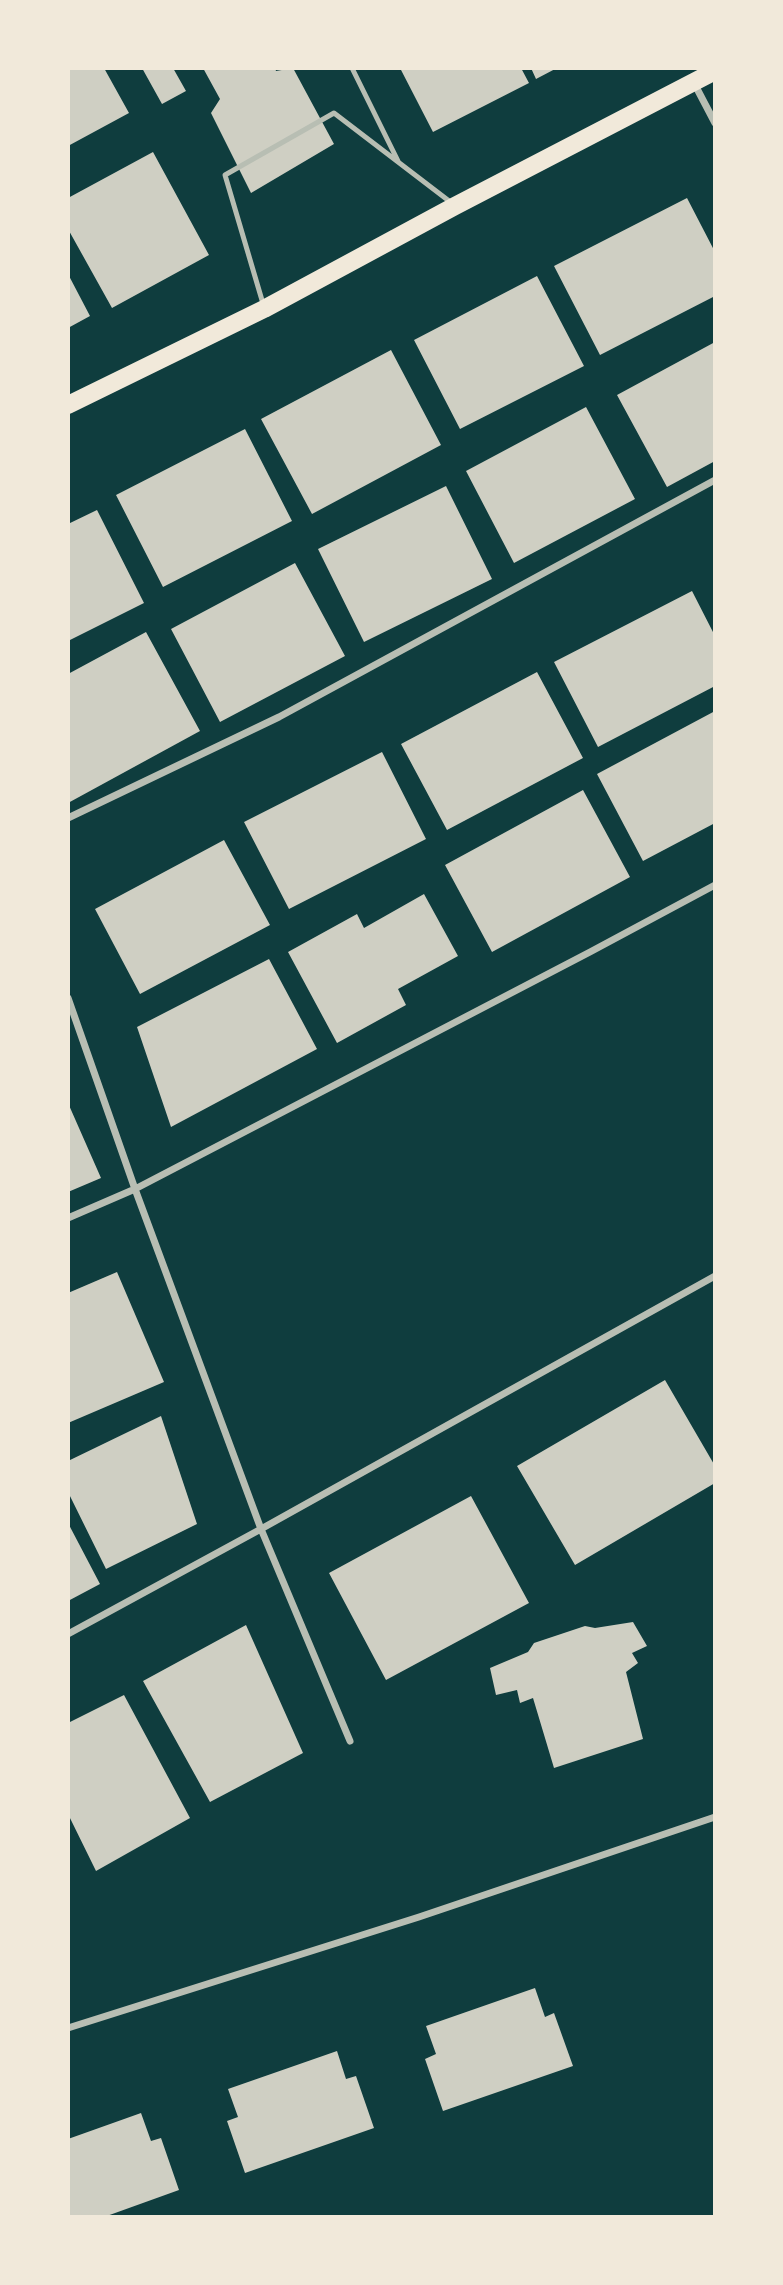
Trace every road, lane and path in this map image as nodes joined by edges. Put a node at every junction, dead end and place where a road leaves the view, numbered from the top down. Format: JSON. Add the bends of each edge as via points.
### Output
{"nodes":[{"id":1,"x":352,"y":68,"type":"edge"},
{"id":2,"x":715,"y":71,"type":"edge"},
{"id":3,"x":694,"y":82,"type":"junction"},
{"id":4,"x":715,"y":123,"type":"edge"},
{"id":5,"x":400,"y":164,"type":"junction"},
{"id":6,"x":455,"y":206,"type":"junction"},
{"id":7,"x":264,"y":309,"type":"junction"},
{"id":8,"x":68,"y":405,"type":"edge"},
{"id":9,"x":715,"y":480,"type":"edge"},
{"id":10,"x":68,"y":818,"type":"edge"},
{"id":11,"x":715,"y":885,"type":"edge"},
{"id":12,"x":68,"y":998,"type":"edge"},
{"id":13,"x":135,"y":1189,"type":"junction"},
{"id":14,"x":68,"y":1218,"type":"edge"},
{"id":15,"x":715,"y":1276,"type":"edge"},
{"id":16,"x":261,"y":1529,"type":"junction"},
{"id":17,"x":68,"y":1634,"type":"edge"},
{"id":18,"x":350,"y":1741,"type":"dead end"},
{"id":19,"x":715,"y":1817,"type":"edge"},
{"id":20,"x":68,"y":2028,"type":"edge"}],
"edges":[{"from":1,"to":5,"type":"lane"},
{"from":2,"to":3,"type":"main road"},
{"from":3,"to":4,"type":"street"},
{"from":3,"to":6,"type":"main road"},
{"from":5,"to":6,"type":"lane"},
{"from":5,"to":7,"type":"lane","via":[[334,113],[225,175]]},
{"from":6,"to":7,"type":"main road"},
{"from":7,"to":8,"type":"main road"},
{"from":9,"to":10,"type":"street","via":[[279,717]]},
{"from":11,"to":13,"type":"street"},
{"from":12,"to":13,"type":"street"},
{"from":13,"to":14,"type":"street"},
{"from":13,"to":16,"type":"street"},
{"from":15,"to":16,"type":"street"},
{"from":16,"to":17,"type":"street"},
{"from":16,"to":18,"type":"street"},
{"from":19,"to":20,"type":"street"}]}
